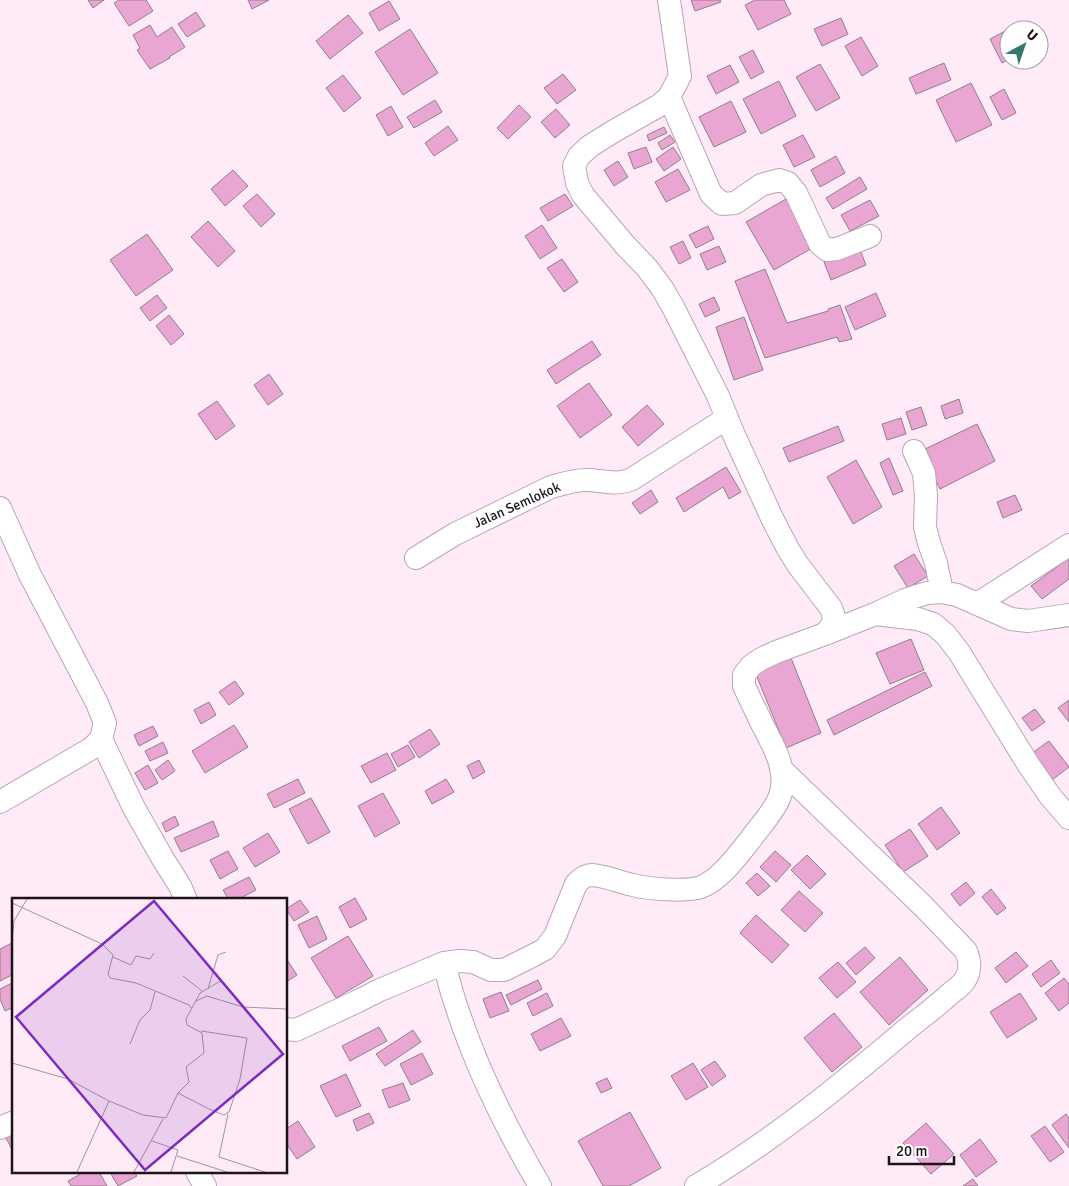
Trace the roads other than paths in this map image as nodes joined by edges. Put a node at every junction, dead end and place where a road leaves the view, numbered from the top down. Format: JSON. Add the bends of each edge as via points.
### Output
{"nodes":[{"id":1,"x":669,"y":0,"type":"edge"},
{"id":2,"x":669,"y":97,"type":"junction"},
{"id":3,"x":870,"y":236,"type":"dead end"},
{"id":4,"x":727,"y":418,"type":"junction"},
{"id":5,"x":914,"y":451,"type":"dead end"},
{"id":6,"x":0,"y":508,"type":"edge"},
{"id":7,"x":1069,"y":545,"type":"edge"},
{"id":8,"x":416,"y":558,"type":"dead end"},
{"id":9,"x":942,"y":592,"type":"junction"},
{"id":10,"x":977,"y":604,"type":"junction"},
{"id":11,"x":875,"y":614,"type":"junction"},
{"id":12,"x":1069,"y":615,"type":"edge"},
{"id":13,"x":825,"y":634,"type":"junction"},
{"id":14,"x":101,"y":739,"type":"junction"},
{"id":15,"x":781,"y":769,"type":"junction"},
{"id":16,"x":0,"y":802,"type":"edge"},
{"id":17,"x":1069,"y":818,"type":"edge"},
{"id":18,"x":185,"y":898,"type":"edge"},
{"id":19,"x":444,"y":963,"type":"junction"},
{"id":20,"x":288,"y":1029,"type":"edge"},
{"id":21,"x":12,"y":1123,"type":"edge"},
{"id":22,"x":0,"y":1128,"type":"edge"},
{"id":23,"x":198,"y":1174,"type":"edge"},
{"id":24,"x":205,"y":1186,"type":"edge"},
{"id":25,"x":540,"y":1186,"type":"edge"},
{"id":26,"x":696,"y":1186,"type":"edge"}],
"edges":[{"from":1,"to":2,"type":"street","via":[[680,76]]},
{"from":2,"to":3,"type":"street","via":[[711,194],[722,204],[735,203],[761,185],[779,180],[788,183],[796,193],[820,244],[827,250]]},
{"from":2,"to":4,"type":"street","via":[[579,156],[574,166],[576,182],[583,195],[662,288]]},
{"from":4,"to":8,"type":"street","name":"Jalan Semlokok","via":[[632,479],[619,483],[581,480],[551,487],[455,534]]},
{"from":4,"to":13,"type":"street","via":[[788,549],[831,608],[833,624]]},
{"from":5,"to":9,"type":"street","via":[[924,473],[925,528]]},
{"from":6,"to":14,"type":"street","via":[[30,575],[98,703],[105,723]]},
{"from":7,"to":10,"type":"street"},
{"from":9,"to":10,"type":"street"},
{"from":9,"to":11,"type":"street","via":[[905,600]]},
{"from":10,"to":12,"type":"street","via":[[1011,619],[1028,621]]},
{"from":11,"to":13,"type":"street"},
{"from":11,"to":17,"type":"street","via":[[918,619],[933,624],[945,634],[1050,796]]},
{"from":13,"to":15,"type":"street","via":[[761,659],[744,675],[744,686]]},
{"from":14,"to":16,"type":"street","via":[[92,748]]},
{"from":14,"to":18,"type":"street","via":[[134,808]]},
{"from":15,"to":19,"type":"street","via":[[783,785],[771,812],[736,858],[702,887],[689,890],[634,886],[591,875],[576,884],[555,936],[545,949],[504,970],[491,970],[473,962]]},
{"from":15,"to":26,"type":"street","via":[[966,951],[968,974],[965,981],[934,1009],[816,1104]]},
{"from":19,"to":20,"type":"street","via":[[296,1030]]},
{"from":19,"to":25,"type":"street","via":[[473,1055]]},
{"from":21,"to":22,"type":"street"},
{"from":23,"to":24,"type":"street"}]}
